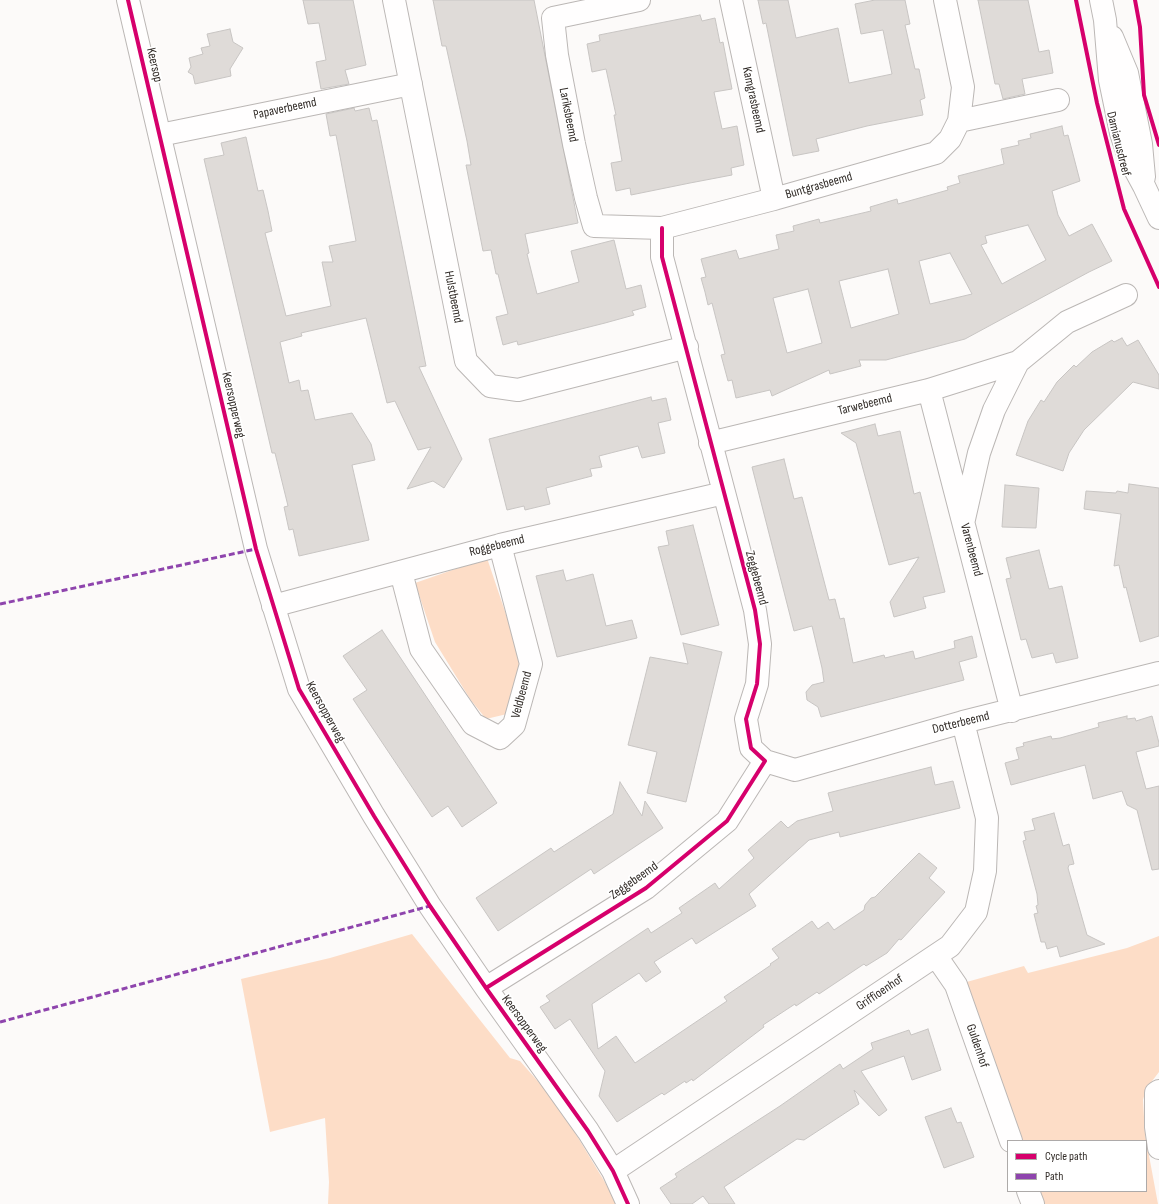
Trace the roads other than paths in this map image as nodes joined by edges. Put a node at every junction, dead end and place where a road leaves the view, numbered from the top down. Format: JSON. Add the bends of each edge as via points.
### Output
{"nodes":[{"id":1,"x":128,"y":0,"type":"edge"},
{"id":2,"x":394,"y":0,"type":"edge"},
{"id":3,"x":636,"y":0,"type":"edge"},
{"id":4,"x":731,"y":0,"type":"edge"},
{"id":5,"x":945,"y":0,"type":"edge"},
{"id":6,"x":1103,"y":10,"type":"edge"},
{"id":7,"x":411,"y":84,"type":"junction"},
{"id":8,"x":1058,"y":100,"type":"dead end"},
{"id":9,"x":959,"y":121,"type":"junction"},
{"id":10,"x":160,"y":135,"type":"junction"},
{"id":11,"x":774,"y":199,"type":"junction"},
{"id":12,"x":1159,"y":218,"type":"edge"},
{"id":13,"x":662,"y":228,"type":"junction"},
{"id":14,"x":1126,"y":295,"type":"dead end"},
{"id":15,"x":687,"y":347,"type":"junction"},
{"id":16,"x":1018,"y":362,"type":"junction"},
{"id":17,"x":929,"y":390,"type":"junction"},
{"id":18,"x":710,"y":443,"type":"junction"},
{"id":19,"x":724,"y":493,"type":"junction"},
{"id":20,"x":963,"y":522,"type":"junction"},
{"id":21,"x":500,"y":544,"type":"junction"},
{"id":22,"x":401,"y":572,"type":"junction"},
{"id":23,"x":273,"y":606,"type":"junction"},
{"id":24,"x":1159,"y":673,"type":"edge"},
{"id":25,"x":1012,"y":711,"type":"junction"},
{"id":26,"x":963,"y":722,"type":"junction"},
{"id":27,"x":765,"y":761,"type":"junction"},
{"id":28,"x":936,"y":956,"type":"junction"},
{"id":29,"x":486,"y":988,"type":"junction"},
{"id":30,"x":1159,"y":1091,"type":"edge"},
{"id":31,"x":1010,"y":1140,"type":"edge"},
{"id":32,"x":1159,"y":1148,"type":"edge"},
{"id":33,"x":613,"y":1171,"type":"junction"},
{"id":34,"x":1028,"y":1192,"type":"edge"},
{"id":35,"x":628,"y":1204,"type":"edge"},
{"id":36,"x":1033,"y":1204,"type":"edge"}],
"edges":[{"from":1,"to":10,"type":"street","name":"Keersop"},
{"from":2,"to":7,"type":"street","name":"Hulstbeemd"},
{"from":3,"to":13,"type":"street","name":"Lariksbeemd","via":[[553,18],[557,55],[574,144],[594,226]]},
{"from":4,"to":11,"type":"street","name":"Kamgrasbeemd"},
{"from":5,"to":9,"type":"street","name":"Buntgrasbeemd","via":[[963,87]]},
{"from":6,"to":12,"type":"street","name":"Damianusdreef","via":[[1110,80],[1121,133],[1130,160]]},
{"from":7,"to":10,"type":"street","name":"Papaverbeemd"},
{"from":7,"to":15,"type":"street","name":"Hulstbeemd","via":[[466,361],[490,386],[518,390]]},
{"from":8,"to":9,"type":"street"},
{"from":9,"to":11,"type":"street","name":"Buntgrasbeemd","via":[[950,140],[936,153]]},
{"from":10,"to":23,"type":"street","name":"Keersopperweg","via":[[256,548]]},
{"from":11,"to":13,"type":"street","name":"Buntgrasbeemd"},
{"from":13,"to":15,"type":"street","name":"Zeggebeemd","via":[[662,257]]},
{"from":14,"to":16,"type":"street","name":"Tarwebeemd","via":[[1067,322]]},
{"from":15,"to":18,"type":"street","name":"Zeggebeemd"},
{"from":16,"to":17,"type":"street","name":"Tarwebeemd"},
{"from":16,"to":20,"type":"street","name":"Tarwebeemd","via":[[994,410],[979,453]]},
{"from":17,"to":18,"type":"street","name":"Tarwebeemd"},
{"from":17,"to":20,"type":"street","name":"Varenbeemd"},
{"from":18,"to":19,"type":"street","name":"Zeggebeemd"},
{"from":19,"to":21,"type":"street","name":"Roggebeemd"},
{"from":19,"to":27,"type":"street","name":"Zeggebeemd","via":[[755,610],[760,644],[757,684],[746,719],[752,748]]},
{"from":20,"to":25,"type":"street","name":"Varenbeemd"},
{"from":21,"to":22,"type":"street","name":"Roggebeemd"},
{"from":21,"to":22,"type":"street","name":"Veldbeemd","via":[[531,664],[514,725],[500,738],[473,724],[421,649]]},
{"from":22,"to":23,"type":"street","name":"Roggebeemd"},
{"from":23,"to":29,"type":"street","name":"Keersopperweg","via":[[299,689],[430,906]]},
{"from":24,"to":25,"type":"street","name":"Dotterbeemd"},
{"from":25,"to":26,"type":"street","name":"Dotterbeemd"},
{"from":26,"to":27,"type":"street","name":"Dotterbeemd","via":[[795,770]]},
{"from":26,"to":28,"type":"street","name":"Griffioenhof","via":[[987,818],[985,871],[976,912],[950,946]]},
{"from":27,"to":29,"type":"street","name":"Zeggebeemd","via":[[727,821],[646,888]]},
{"from":28,"to":31,"type":"street","name":"Guldenhof","via":[[956,985]]},
{"from":28,"to":33,"type":"street","name":"Griffioenhof"},
{"from":29,"to":33,"type":"street","name":"Keersopperweg","via":[[588,1131]]},
{"from":30,"to":32,"type":"street","via":[[1156,1093],[1156,1127]]},
{"from":33,"to":35,"type":"street","name":"Keersopperweg"},
{"from":34,"to":36,"type":"street"}]}
